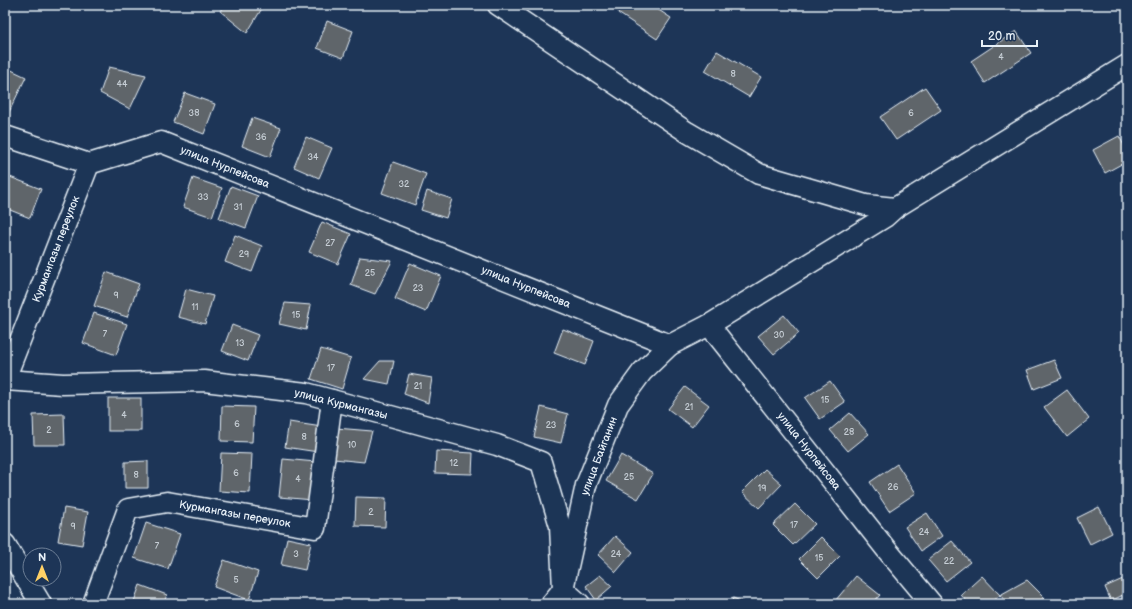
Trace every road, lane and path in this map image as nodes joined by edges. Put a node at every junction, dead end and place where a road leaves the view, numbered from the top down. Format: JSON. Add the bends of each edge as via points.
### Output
{"nodes":[{"id":1,"x":498,"y":5,"type":"edge"},
{"id":2,"x":1127,"y":65,"type":"edge"},
{"id":3,"x":5,"y":136,"type":"edge"},
{"id":4,"x":89,"y":164,"type":"junction"},
{"id":5,"x":895,"y":208,"type":"junction"},
{"id":6,"x":709,"y":325,"type":"junction"},
{"id":7,"x":670,"y":345,"type":"junction"},
{"id":8,"x":5,"y":380,"type":"edge"},
{"id":9,"x":332,"y":400,"type":"junction"},
{"id":10,"x":5,"y":544,"type":"edge"},
{"id":11,"x":557,"y":597,"type":"edge"},
{"id":12,"x":41,"y":604,"type":"edge"},
{"id":13,"x":93,"y":604,"type":"edge"},
{"id":14,"x":580,"y":604,"type":"edge"},
{"id":15,"x":932,"y":604,"type":"edge"}],
"edges":[{"from":1,"to":5,"type":"street","via":[[687,132],[759,174],[866,206]]},
{"from":2,"to":5,"type":"street"},
{"from":3,"to":4,"type":"street"},
{"from":4,"to":7,"type":"street","name":"улица Нурпейсова","via":[[161,142]]},
{"from":4,"to":8,"type":"street","name":"Курмангазы переулок"},
{"from":5,"to":6,"type":"street","via":[[885,217]]},
{"from":6,"to":7,"type":"street"},
{"from":6,"to":15,"type":"street","name":"улица Нурпейсова"},
{"from":7,"to":11,"type":"street","name":"улица Байганин","via":[[642,372],[618,405],[586,485]]},
{"from":8,"to":9,"type":"street","name":"улица Курмангазы","via":[[63,384],[204,381],[306,393]]},
{"from":9,"to":11,"type":"street","name":"улица Курмангазы","via":[[497,445],[541,462],[560,526]]},
{"from":9,"to":13,"type":"street","name":"Курмангазы переулок","via":[[315,528],[167,502],[128,509]]},
{"from":10,"to":12,"type":"street"},
{"from":11,"to":14,"type":"street"}]}
